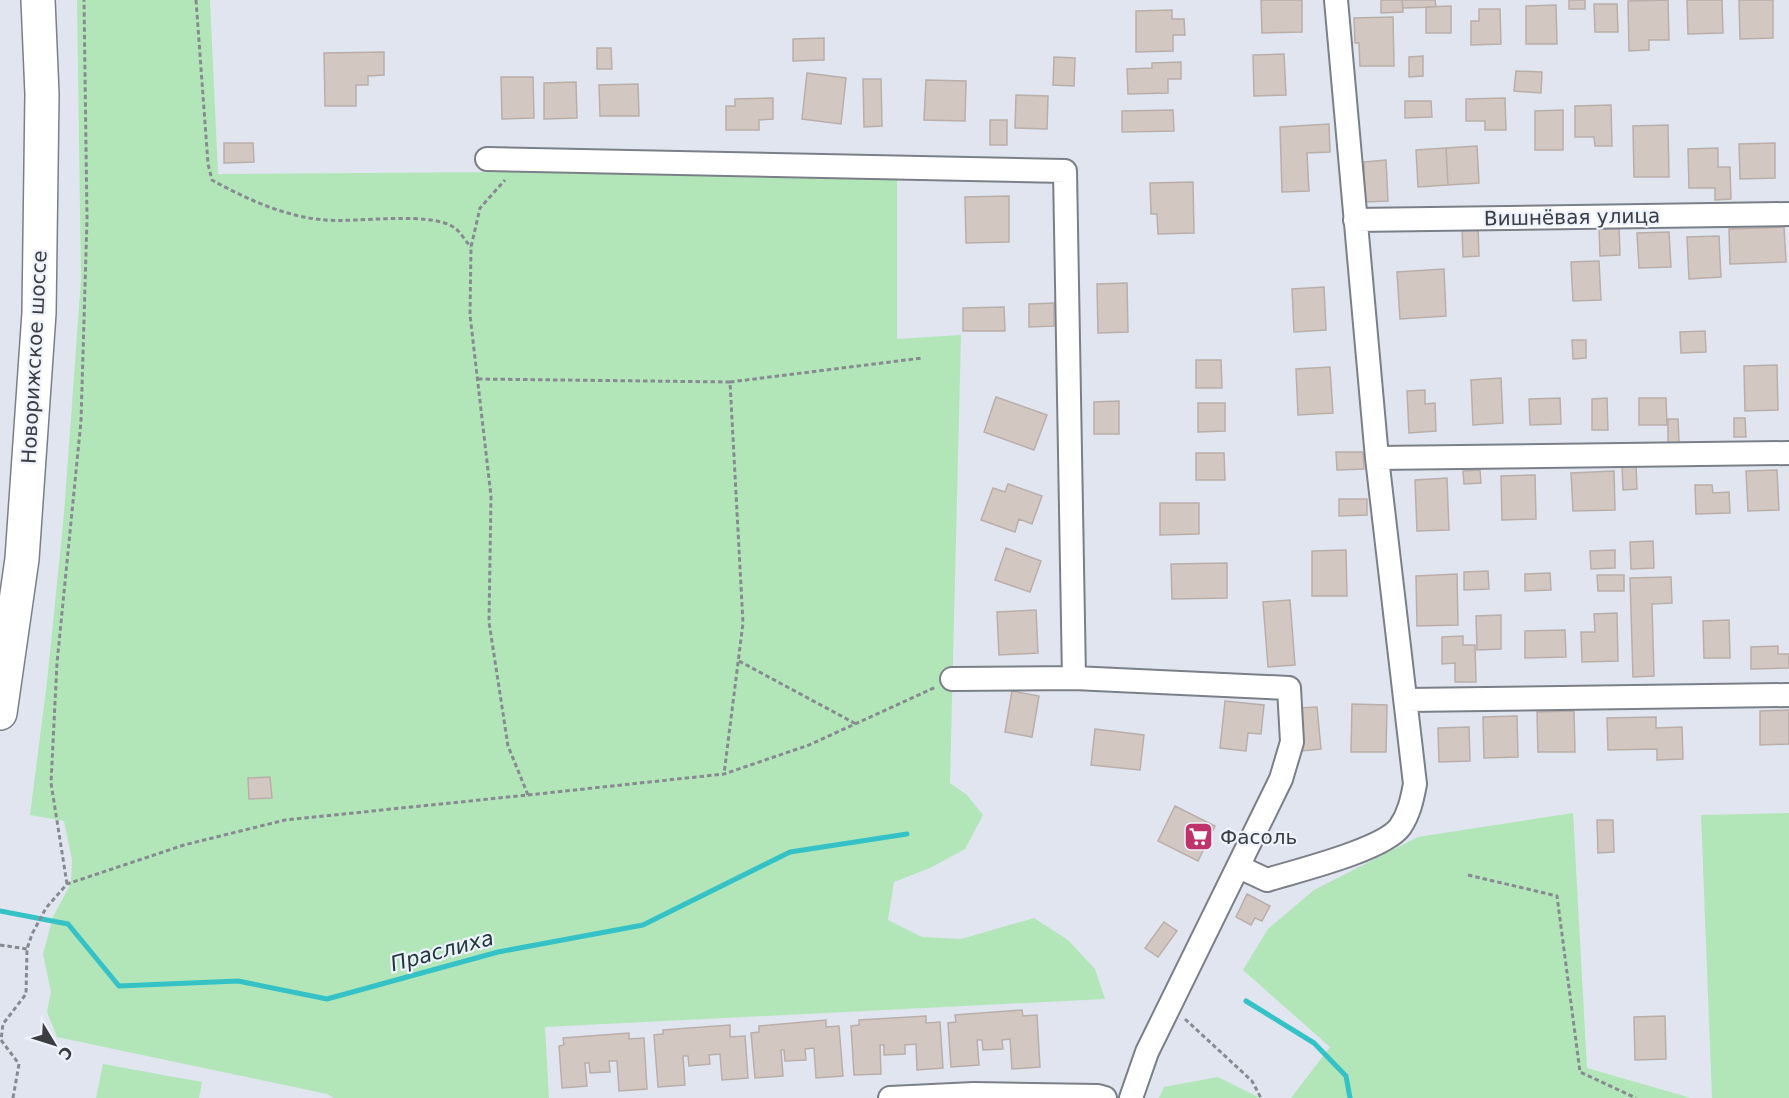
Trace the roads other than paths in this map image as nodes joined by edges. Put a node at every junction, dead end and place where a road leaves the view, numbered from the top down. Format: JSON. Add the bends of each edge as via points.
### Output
{"nodes":[{"id":1,"x":38,"y":0,"type":"edge"},
{"id":2,"x":1336,"y":0,"type":"edge"},
{"id":3,"x":487,"y":159,"type":"dead end"},
{"id":4,"x":1789,"y":214,"type":"edge"},
{"id":5,"x":1355,"y":220,"type":"junction"},
{"id":6,"x":1789,"y":453,"type":"edge"},
{"id":7,"x":1377,"y":458,"type":"junction"},
{"id":8,"x":1074,"y":678,"type":"junction"},
{"id":9,"x":952,"y":679,"type":"road end"},
{"id":10,"x":1789,"y":695,"type":"edge"},
{"id":11,"x":1407,"y":700,"type":"junction"},
{"id":12,"x":0,"y":713,"type":"edge"},
{"id":13,"x":1239,"y":867,"type":"junction"},
{"id":14,"x":890,"y":1098,"type":"edge"},
{"id":15,"x":1105,"y":1098,"type":"edge"},
{"id":16,"x":1131,"y":1098,"type":"edge"}],
"edges":[{"from":1,"to":12,"type":"highway","name":"Новорижское шоссе","via":[[42,94],[39,313],[22,559]]},
{"from":2,"to":5,"type":"street"},
{"from":3,"to":8,"type":"street","via":[[1065,171]]},
{"from":4,"to":5,"type":"street","name":"Вишнёвая улица"},
{"from":5,"to":7,"type":"street"},
{"from":6,"to":7,"type":"street"},
{"from":7,"to":11,"type":"street"},
{"from":8,"to":9,"type":"street"},
{"from":8,"to":13,"type":"street","via":[[1289,688],[1292,742],[1281,779]]},
{"from":10,"to":11,"type":"street"},
{"from":11,"to":13,"type":"street","via":[[1415,784],[1410,808],[1399,829],[1382,842],[1267,880]]},
{"from":13,"to":16,"type":"street","via":[[1147,1052]]},
{"from":14,"to":15,"type":"street","via":[[974,1094]]}]}
